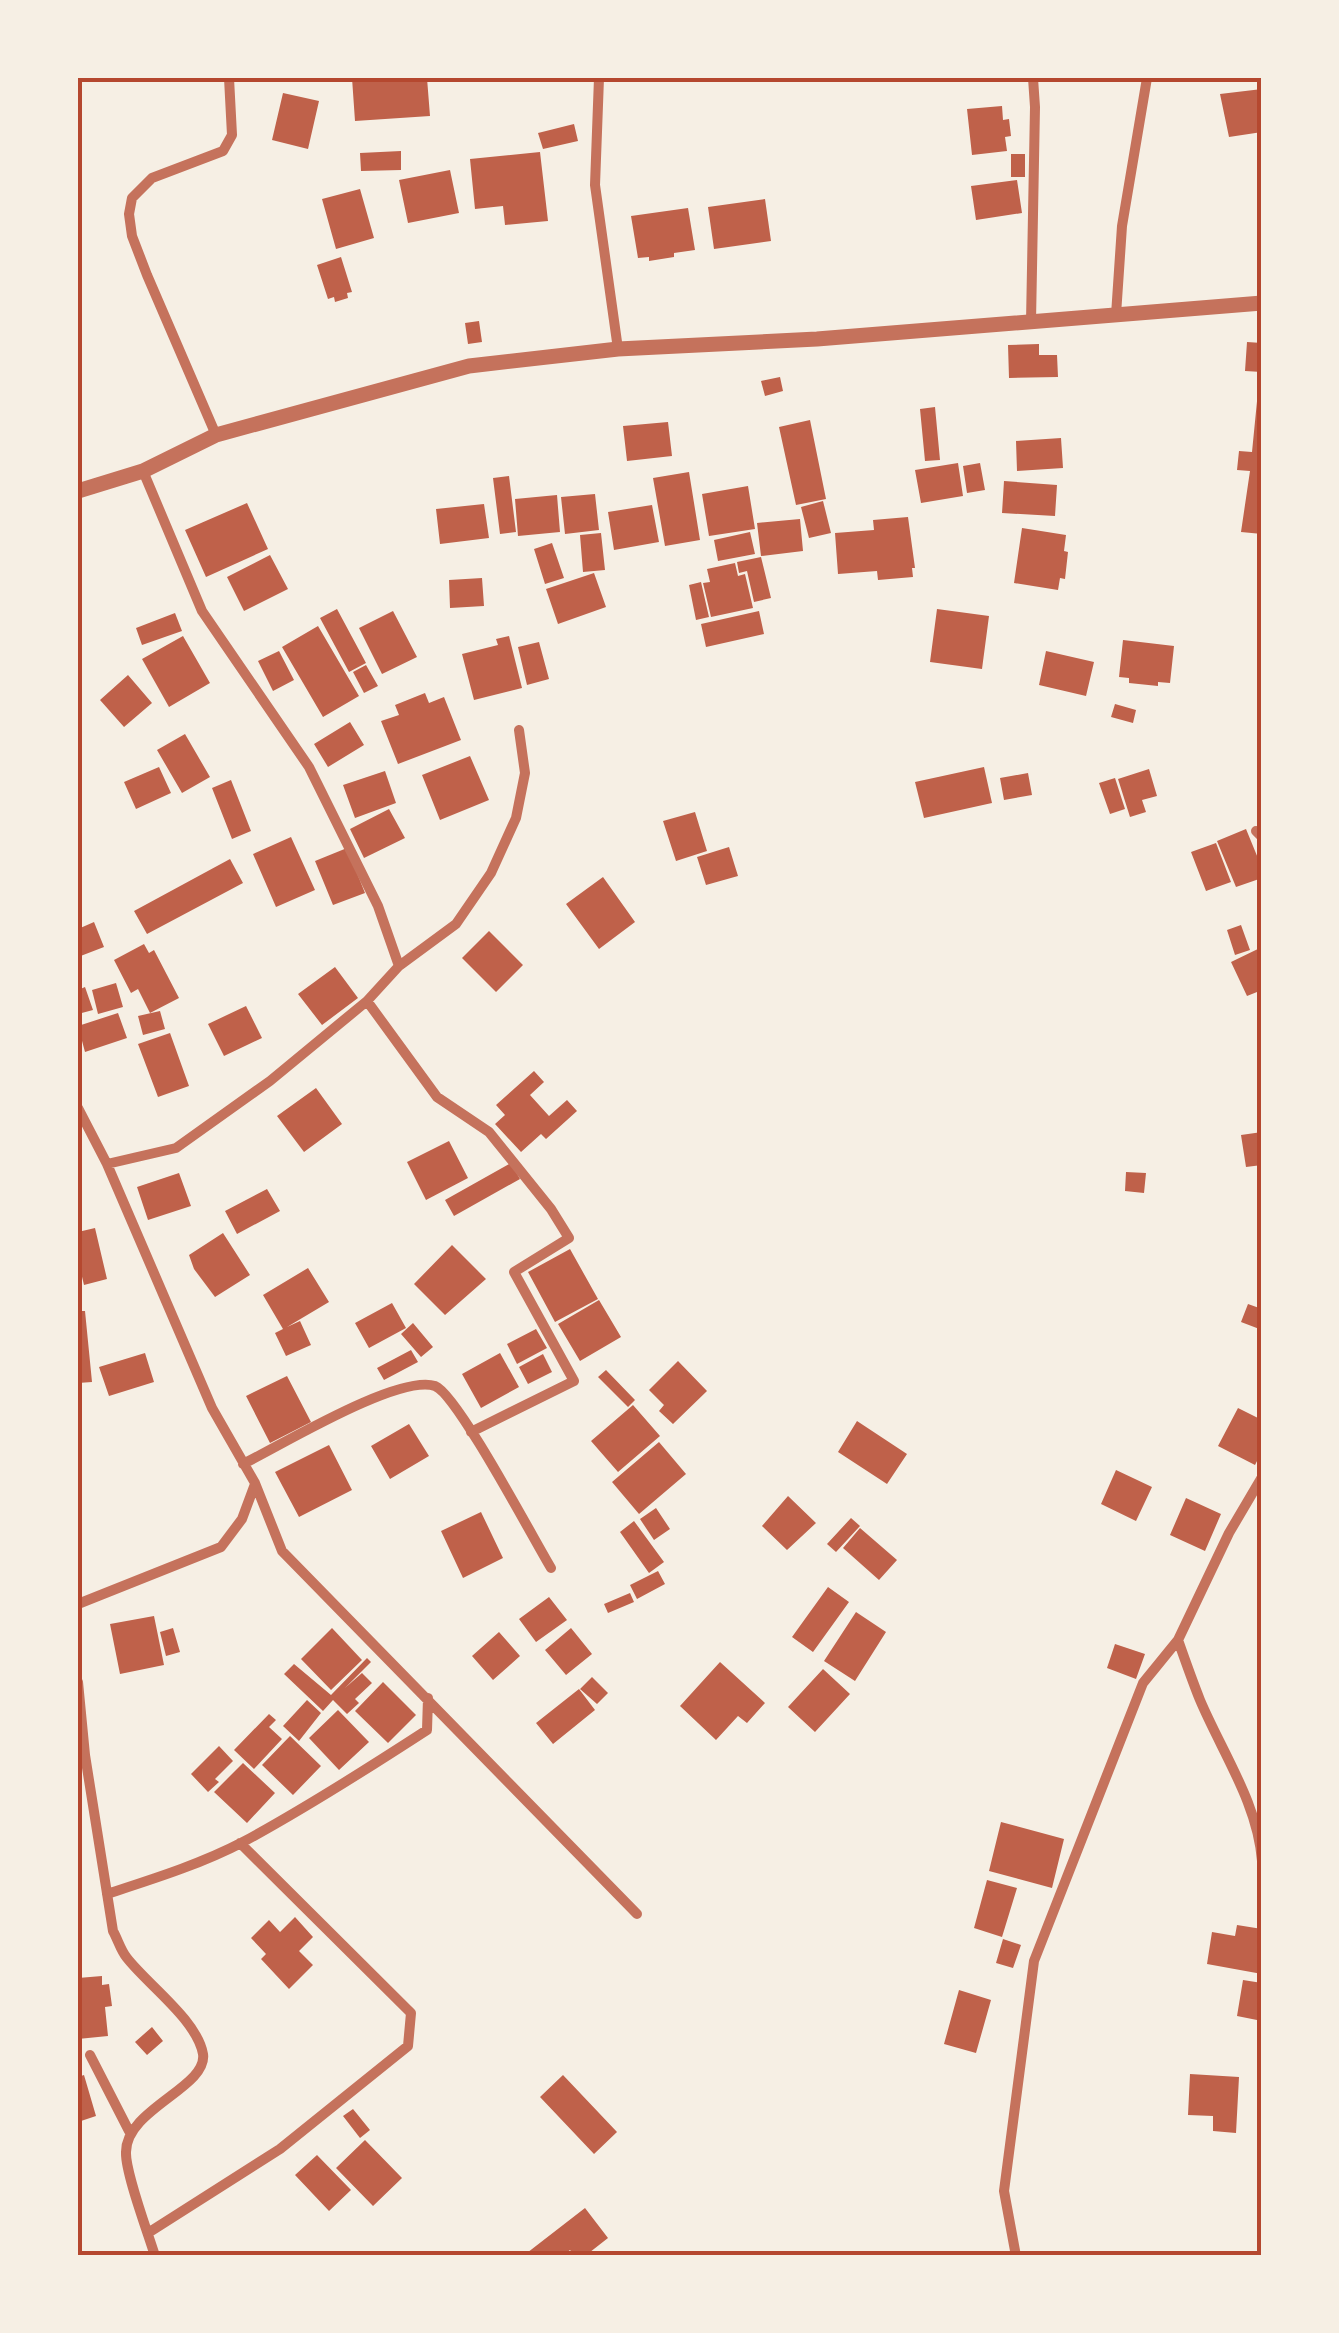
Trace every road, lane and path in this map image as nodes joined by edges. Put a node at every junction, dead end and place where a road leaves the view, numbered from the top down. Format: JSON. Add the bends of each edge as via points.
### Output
{"nodes":[{"id":1,"x":229,"y":78,"type":"edge"},
{"id":2,"x":599,"y":78,"type":"edge"},
{"id":3,"x":1033,"y":78,"type":"edge"},
{"id":4,"x":1147,"y":78,"type":"edge"},
{"id":5,"x":1262,"y":303,"type":"edge"},
{"id":6,"x":1116,"y":315,"type":"junction"},
{"id":7,"x":1031,"y":322,"type":"junction"},
{"id":8,"x":618,"y":348,"type":"junction"},
{"id":9,"x":216,"y":436,"type":"junction"},
{"id":10,"x":142,"y":471,"type":"junction"},
{"id":11,"x":78,"y":491,"type":"edge"},
{"id":12,"x":519,"y":730,"type":"dead end"},
{"id":13,"x":399,"y":966,"type":"junction"},
{"id":14,"x":368,"y":1001,"type":"junction"},
{"id":15,"x":78,"y":1108,"type":"edge"},
{"id":16,"x":107,"y":1164,"type":"junction"},
{"id":17,"x":471,"y":1432,"type":"junction"},
{"id":18,"x":244,"y":1464,"type":"junction"},
{"id":19,"x":1262,"y":1477,"type":"edge"},
{"id":20,"x":256,"y":1484,"type":"junction"},
{"id":21,"x":551,"y":1568,"type":"dead end"},
{"id":22,"x":78,"y":1604,"type":"edge"},
{"id":23,"x":1178,"y":1640,"type":"junction"},
{"id":24,"x":78,"y":1682,"type":"edge"},
{"id":25,"x":428,"y":1698,"type":"junction"},
{"id":26,"x":240,"y":1843,"type":"junction"},
{"id":27,"x":1262,"y":1861,"type":"edge"},
{"id":28,"x":107,"y":1894,"type":"junction"},
{"id":29,"x":638,"y":1914,"type":"dead end"},
{"id":30,"x":90,"y":2055,"type":"dead end"},
{"id":31,"x":130,"y":2131,"type":"junction"},
{"id":32,"x":148,"y":2233,"type":"junction"},
{"id":33,"x":155,"y":2256,"type":"edge"},
{"id":34,"x":1016,"y":2256,"type":"edge"}],
"edges":[{"from":1,"to":9,"type":"street","via":[[230,144],[152,178],[132,198],[129,214],[142,262]]},
{"from":2,"to":8,"type":"street","via":[[596,185]]},
{"from":3,"to":7,"type":"street"},
{"from":4,"to":6,"type":"street","via":[[1122,226]]},
{"from":5,"to":6,"type":"street"},
{"from":6,"to":7,"type":"street"},
{"from":7,"to":8,"type":"street"},
{"from":8,"to":9,"type":"street","via":[[469,366]]},
{"from":9,"to":10,"type":"street"},
{"from":10,"to":11,"type":"street"},
{"from":10,"to":13,"type":"street","via":[[202,611],[309,767],[378,906]]},
{"from":12,"to":13,"type":"street","via":[[522,795],[491,873],[456,924]]},
{"from":13,"to":14,"type":"street"},
{"from":14,"to":16,"type":"street","via":[[176,1148]]},
{"from":14,"to":17,"type":"street","via":[[436,1098],[489,1132],[569,1238],[514,1272],[574,1381]]},
{"from":15,"to":16,"type":"street"},
{"from":16,"to":18,"type":"street"},
{"from":17,"to":18,"type":"street","via":[[442,1390],[421,1385],[378,1395]]},
{"from":17,"to":21,"type":"street"},
{"from":18,"to":20,"type":"street"},
{"from":19,"to":23,"type":"street"},
{"from":20,"to":22,"type":"street","via":[[221,1548]]},
{"from":20,"to":25,"type":"street","via":[[282,1551]]},
{"from":23,"to":27,"type":"street","via":[[1244,1794]]},
{"from":23,"to":34,"type":"street","via":[[1143,1683],[1034,1961],[1004,2191]]},
{"from":24,"to":28,"type":"street"},
{"from":25,"to":26,"type":"street","via":[[427,1730]]},
{"from":25,"to":29,"type":"street"},
{"from":26,"to":28,"type":"street"},
{"from":26,"to":32,"type":"street","via":[[411,2012],[408,2046],[280,2149]]},
{"from":28,"to":31,"type":"street","via":[[124,1956],[194,2032],[203,2051],[204,2063],[194,2076]]},
{"from":30,"to":31,"type":"street"},
{"from":31,"to":32,"type":"street","via":[[125,2154]]},
{"from":32,"to":33,"type":"street"}]}
